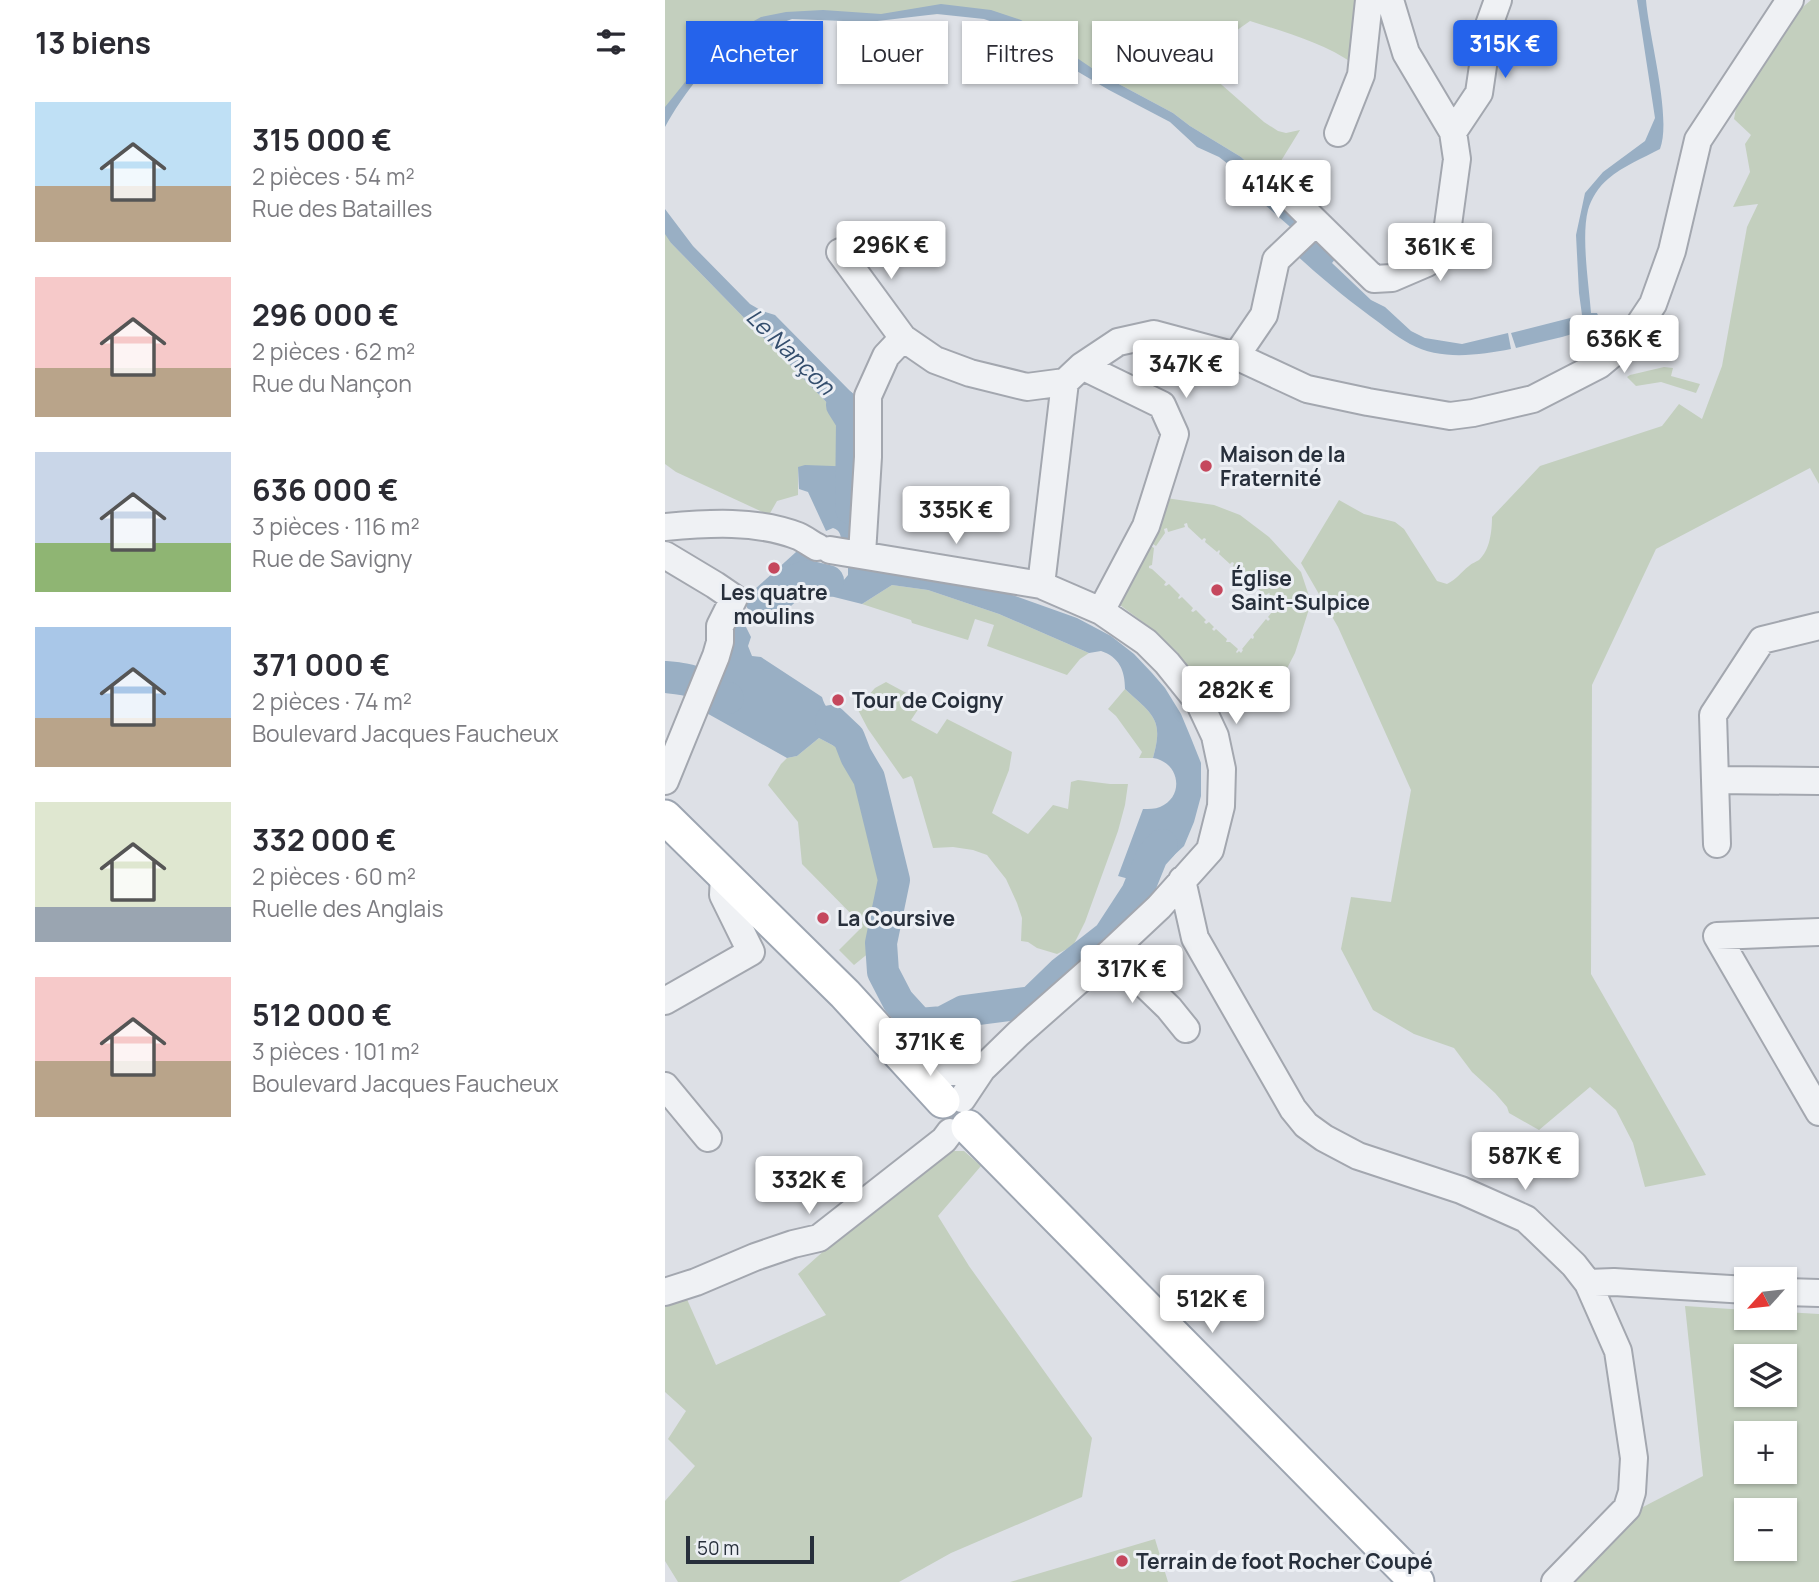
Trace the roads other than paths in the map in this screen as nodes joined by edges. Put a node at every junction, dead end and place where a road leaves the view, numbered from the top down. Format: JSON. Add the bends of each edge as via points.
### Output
{"nodes":[{"id":1,"x":1369,"y":0,"type":"edge"},
{"id":2,"x":1391,"y":0,"type":"edge"},
{"id":3,"x":1498,"y":0,"type":"edge"},
{"id":4,"x":1790,"y":0,"type":"edge"},
{"id":5,"x":1453,"y":132,"type":"junction"},
{"id":6,"x":1338,"y":133,"type":"dead end"},
{"id":7,"x":1276,"y":183,"type":"dead end"},
{"id":8,"x":1312,"y":225,"type":"junction"},
{"id":9,"x":840,"y":252,"type":"dead end"},
{"id":10,"x":903,"y":338,"type":"junction"},
{"id":11,"x":1240,"y":358,"type":"junction"},
{"id":12,"x":1074,"y":374,"type":"junction"},
{"id":13,"x":665,"y":527,"type":"edge"},
{"id":14,"x":862,"y":554,"type":"junction"},
{"id":15,"x":665,"y":555,"type":"edge"},
{"id":16,"x":1041,"y":585,"type":"junction"},
{"id":17,"x":1101,"y":611,"type":"junction"},
{"id":18,"x":1819,"y":626,"type":"edge"},
{"id":19,"x":1715,"y":780,"type":"junction"},
{"id":20,"x":665,"y":781,"type":"edge"},
{"id":21,"x":1819,"y":781,"type":"edge"},
{"id":22,"x":666,"y":819,"type":"edge"},
{"id":23,"x":1717,"y":844,"type":"dead end"},
{"id":24,"x":724,"y":875,"type":"junction"},
{"id":25,"x":1182,"y":880,"type":"junction"},
{"id":26,"x":1819,"y":932,"type":"edge"},
{"id":27,"x":1111,"y":952,"type":"junction"},
{"id":28,"x":665,"y":1001,"type":"edge"},
{"id":29,"x":1186,"y":1029,"type":"dead end"},
{"id":30,"x":915,"y":1069,"type":"junction"},
{"id":31,"x":982,"y":1069,"type":"junction"},
{"id":32,"x":665,"y":1086,"type":"edge"},
{"id":33,"x":1819,"y":1112,"type":"edge"},
{"id":34,"x":956,"y":1115,"type":"junction"},
{"id":35,"x":708,"y":1138,"type":"dead end"},
{"id":36,"x":1588,"y":1283,"type":"junction"},
{"id":37,"x":1734,"y":1289,"type":"edge"},
{"id":38,"x":665,"y":1292,"type":"edge"},
{"id":39,"x":1797,"y":1292,"type":"edge"},
{"id":40,"x":1819,"y":1293,"type":"edge"},
{"id":41,"x":1417,"y":1582,"type":"edge"},
{"id":42,"x":1555,"y":1582,"type":"edge"}],
"edges":[{"from":1,"to":6,"type":"street","via":[[1361,75]]},
{"from":2,"to":5,"type":"street","via":[[1406,53]]},
{"from":3,"to":5,"type":"street","via":[[1489,25],[1479,93]]},
{"from":4,"to":11,"type":"street","via":[[1698,140],[1672,251],[1653,304],[1629,340],[1599,365],[1532,399],[1450,416],[1307,388]]},
{"from":5,"to":8,"type":"street","via":[[1457,159],[1448,242],[1427,263],[1392,278],[1374,279]]},
{"from":7,"to":8,"type":"street"},
{"from":8,"to":11,"type":"street","via":[[1276,260],[1264,315]]},
{"from":9,"to":10,"type":"street"},
{"from":10,"to":12,"type":"street","via":[[935,360],[1027,387]]},
{"from":10,"to":14,"type":"street","via":[[886,356],[868,396]]},
{"from":11,"to":12,"type":"street","via":[[1154,334],[1118,342]]},
{"from":12,"to":16,"type":"street"},
{"from":12,"to":17,"type":"street","via":[[1162,405],[1175,433],[1146,526]]},
{"from":13,"to":14,"type":"street","via":[[761,526],[800,536],[824,549]]},
{"from":14,"to":16,"type":"street"},
{"from":15,"to":20,"type":"street","via":[[734,598]]},
{"from":16,"to":17,"type":"street"},
{"from":17,"to":25,"type":"street","via":[[1167,663],[1201,704],[1215,736],[1221,806],[1210,850]]},
{"from":18,"to":19,"type":"street","via":[[1762,640],[1713,715]]},
{"from":19,"to":21,"type":"street"},
{"from":19,"to":23,"type":"street"},
{"from":22,"to":24,"type":"main road"},
{"from":24,"to":28,"type":"street","via":[[723,895],[751,952]]},
{"from":24,"to":30,"type":"main road"},
{"from":25,"to":27,"type":"street"},
{"from":25,"to":36,"type":"street","via":[[1195,938],[1306,1125],[1358,1156],[1461,1190],[1527,1219]]},
{"from":26,"to":33,"type":"street","via":[[1717,936]]},
{"from":27,"to":29,"type":"street"},
{"from":27,"to":31,"type":"street"},
{"from":30,"to":31,"type":"street"},
{"from":30,"to":34,"type":"main road"},
{"from":31,"to":34,"type":"street"},
{"from":32,"to":35,"type":"street"},
{"from":34,"to":38,"type":"street","via":[[944,1140],[820,1238]]},
{"from":34,"to":41,"type":"main road"},
{"from":36,"to":37,"type":"street"},
{"from":36,"to":42,"type":"street","via":[[1618,1351],[1634,1458],[1632,1492],[1627,1508]]},
{"from":39,"to":40,"type":"street"}]}
